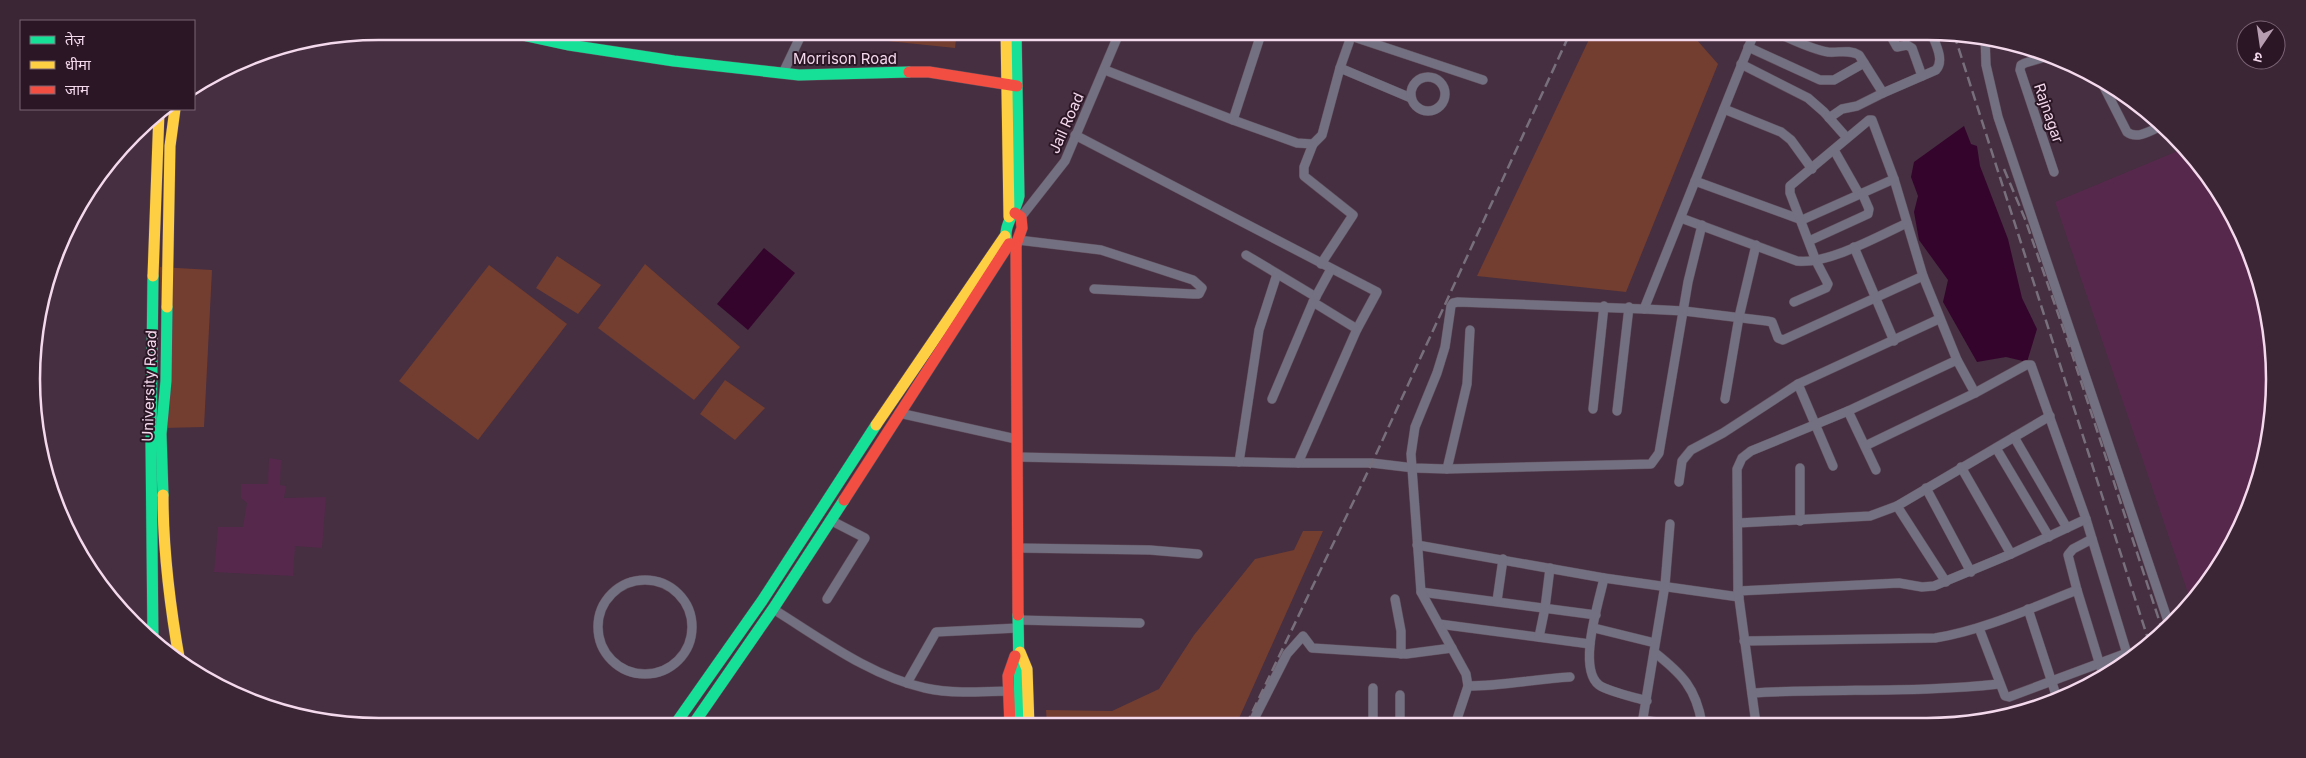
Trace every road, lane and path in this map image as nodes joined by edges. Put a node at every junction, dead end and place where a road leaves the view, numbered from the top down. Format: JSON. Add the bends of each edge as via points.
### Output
{"nodes":[{"id":1,"x":546,"y":40,"type":"edge"},
{"id":2,"x":799,"y":40,"type":"edge"},
{"id":3,"x":1007,"y":40,"type":"edge"},
{"id":4,"x":1015,"y":40,"type":"edge"},
{"id":5,"x":1117,"y":40,"type":"edge"},
{"id":6,"x":1259,"y":40,"type":"edge"},
{"id":7,"x":1350,"y":40,"type":"edge"},
{"id":8,"x":1369,"y":40,"type":"edge"},
{"id":9,"x":1751,"y":40,"type":"edge"},
{"id":10,"x":1795,"y":40,"type":"edge"},
{"id":11,"x":1893,"y":40,"type":"edge"},
{"id":12,"x":1933,"y":40,"type":"edge"},
{"id":13,"x":1985,"y":46,"type":"edge"},
{"id":14,"x":1748,"y":47,"type":"junction"},
{"id":15,"x":2038,"y":59,"type":"edge"},
{"id":16,"x":1864,"y":62,"type":"junction"},
{"id":17,"x":1741,"y":64,"type":"junction"},
{"id":18,"x":1340,"y":68,"type":"junction"},
{"id":19,"x":1105,"y":70,"type":"junction"},
{"id":20,"x":783,"y":73,"type":"junction"},
{"id":21,"x":1922,"y":76,"type":"junction"},
{"id":22,"x":1483,"y":80,"type":"dead end"},
{"id":23,"x":1011,"y":85,"type":"junction"},
{"id":24,"x":2106,"y":92,"type":"edge"},
{"id":25,"x":1883,"y":93,"type":"junction"},
{"id":26,"x":1411,"y":98,"type":"dead end"},
{"id":27,"x":1724,"y":109,"type":"junction"},
{"id":28,"x":175,"y":110,"type":"edge"},
{"id":29,"x":1829,"y":118,"type":"junction"},
{"id":30,"x":1232,"y":120,"type":"junction"},
{"id":31,"x":155,"y":124,"type":"edge"},
{"id":32,"x":2156,"y":128,"type":"edge"},
{"id":33,"x":1075,"y":135,"type":"junction"},
{"id":34,"x":1847,"y":138,"type":"junction"},
{"id":35,"x":1313,"y":144,"type":"junction"},
{"id":36,"x":1834,"y":150,"type":"junction"},
{"id":37,"x":1812,"y":169,"type":"junction"},
{"id":38,"x":2054,"y":172,"type":"dead end"},
{"id":39,"x":1894,"y":179,"type":"junction"},
{"id":40,"x":1695,"y":181,"type":"junction"},
{"id":41,"x":1861,"y":193,"type":"junction"},
{"id":42,"x":1015,"y":216,"type":"junction"},
{"id":43,"x":1681,"y":218,"type":"junction"},
{"id":44,"x":1802,"y":220,"type":"junction"},
{"id":45,"x":1907,"y":223,"type":"junction"},
{"id":46,"x":1702,"y":225,"type":"junction"},
{"id":47,"x":1012,"y":241,"type":"junction"},
{"id":48,"x":1809,"y":241,"type":"junction"},
{"id":49,"x":1756,"y":244,"type":"junction"},
{"id":50,"x":1854,"y":247,"type":"junction"},
{"id":51,"x":1246,"y":255,"type":"dead end"},
{"id":52,"x":1816,"y":261,"type":"junction"},
{"id":53,"x":1321,"y":264,"type":"junction"},
{"id":54,"x":1330,"y":269,"type":"junction"},
{"id":55,"x":1277,"y":274,"type":"junction"},
{"id":56,"x":1923,"y":276,"type":"junction"},
{"id":57,"x":1094,"y":289,"type":"dead end"},
{"id":58,"x":1876,"y":297,"type":"junction"},
{"id":59,"x":1315,"y":300,"type":"junction"},
{"id":60,"x":1794,"y":302,"type":"dead end"},
{"id":61,"x":1604,"y":306,"type":"junction"},
{"id":62,"x":1629,"y":307,"type":"junction"},
{"id":63,"x":1644,"y":308,"type":"junction"},
{"id":64,"x":1684,"y":310,"type":"junction"},
{"id":65,"x":1739,"y":317,"type":"junction"},
{"id":66,"x":1939,"y":319,"type":"junction"},
{"id":67,"x":1357,"y":329,"type":"junction"},
{"id":68,"x":1470,"y":330,"type":"dead end"},
{"id":69,"x":1894,"y":341,"type":"junction"},
{"id":70,"x":1957,"y":360,"type":"junction"},
{"id":71,"x":1798,"y":384,"type":"junction"},
{"id":72,"x":1975,"y":393,"type":"junction"},
{"id":73,"x":1272,"y":399,"type":"dead end"},
{"id":74,"x":1725,"y":399,"type":"dead end"},
{"id":75,"x":1593,"y":409,"type":"dead end"},
{"id":76,"x":1617,"y":411,"type":"dead end"},
{"id":77,"x":1848,"y":411,"type":"junction"},
{"id":78,"x":899,"y":413,"type":"junction"},
{"id":79,"x":2050,"y":416,"type":"junction"},
{"id":80,"x":1815,"y":424,"type":"junction"},
{"id":81,"x":2014,"y":437,"type":"junction"},
{"id":82,"x":1016,"y":439,"type":"junction"},
{"id":83,"x":1865,"y":446,"type":"junction"},
{"id":84,"x":1996,"y":448,"type":"junction"},
{"id":85,"x":1017,"y":458,"type":"junction"},
{"id":86,"x":1239,"y":462,"type":"junction"},
{"id":87,"x":1298,"y":463,"type":"junction"},
{"id":88,"x":1833,"y":466,"type":"dead end"},
{"id":89,"x":1961,"y":467,"type":"junction"},
{"id":90,"x":1414,"y":468,"type":"junction"},
{"id":91,"x":1447,"y":468,"type":"junction"},
{"id":92,"x":1800,"y":468,"type":"dead end"},
{"id":93,"x":1876,"y":470,"type":"dead end"},
{"id":94,"x":1679,"y":482,"type":"dead end"},
{"id":95,"x":1926,"y":488,"type":"junction"},
{"id":96,"x":1897,"y":506,"type":"junction"},
{"id":97,"x":2086,"y":519,"type":"junction"},
{"id":98,"x":830,"y":520,"type":"junction"},
{"id":99,"x":1800,"y":521,"type":"junction"},
{"id":100,"x":1738,"y":523,"type":"junction"},
{"id":101,"x":1670,"y":524,"type":"dead end"},
{"id":102,"x":2067,"y":528,"type":"junction"},
{"id":103,"x":2049,"y":538,"type":"junction"},
{"id":104,"x":2092,"y":539,"type":"junction"},
{"id":105,"x":1417,"y":545,"type":"junction"},
{"id":106,"x":1017,"y":548,"type":"junction"},
{"id":107,"x":1198,"y":554,"type":"dead end"},
{"id":108,"x":2011,"y":554,"type":"junction"},
{"id":109,"x":1503,"y":559,"type":"junction"},
{"id":110,"x":1550,"y":568,"type":"junction"},
{"id":111,"x":1971,"y":572,"type":"junction"},
{"id":112,"x":1604,"y":578,"type":"junction"},
{"id":113,"x":1946,"y":582,"type":"junction"},
{"id":114,"x":628,"y":583,"type":"joint"},
{"id":115,"x":1665,"y":585,"type":"junction"},
{"id":116,"x":2077,"y":590,"type":"junction"},
{"id":117,"x":1421,"y":592,"type":"junction"},
{"id":118,"x":1739,"y":594,"type":"junction"},
{"id":119,"x":827,"y":599,"type":"dead end"},
{"id":120,"x":1395,"y":599,"type":"dead end"},
{"id":121,"x":1497,"y":601,"type":"junction"},
{"id":122,"x":1546,"y":608,"type":"junction"},
{"id":123,"x":773,"y":609,"type":"junction"},
{"id":124,"x":2028,"y":609,"type":"junction"},
{"id":125,"x":1596,"y":616,"type":"junction"},
{"id":126,"x":2167,"y":619,"type":"edge"},
{"id":127,"x":1140,"y":622,"type":"dead end"},
{"id":128,"x":1018,"y":624,"type":"junction"},
{"id":129,"x":1439,"y":624,"type":"junction"},
{"id":130,"x":1594,"y":628,"type":"junction"},
{"id":131,"x":1979,"y":628,"type":"junction"},
{"id":132,"x":151,"y":630,"type":"edge"},
{"id":133,"x":1539,"y":637,"type":"junction"},
{"id":134,"x":1744,"y":641,"type":"junction"},
{"id":135,"x":1590,"y":644,"type":"junction"},
{"id":136,"x":1018,"y":646,"type":"junction"},
{"id":137,"x":1655,"y":647,"type":"junction"},
{"id":138,"x":1452,"y":648,"type":"junction"},
{"id":139,"x":178,"y":651,"type":"edge"},
{"id":140,"x":2126,"y":653,"type":"edge"},
{"id":141,"x":1401,"y":654,"type":"junction"},
{"id":142,"x":2121,"y":656,"type":"edge"},
{"id":143,"x":2099,"y":662,"type":"junction"},
{"id":144,"x":2101,"y":670,"type":"edge"},
{"id":145,"x":1570,"y":677,"type":"dead end"},
{"id":146,"x":2051,"y":680,"type":"junction"},
{"id":147,"x":907,"y":684,"type":"junction"},
{"id":148,"x":2000,"y":684,"type":"junction"},
{"id":149,"x":1468,"y":686,"type":"junction"},
{"id":150,"x":1373,"y":688,"type":"dead end"},
{"id":151,"x":1009,"y":691,"type":"junction"},
{"id":152,"x":1752,"y":693,"type":"junction"},
{"id":153,"x":2055,"y":693,"type":"edge"},
{"id":154,"x":1400,"y":695,"type":"dead end"},
{"id":155,"x":1647,"y":700,"type":"junction"},
{"id":156,"x":680,"y":718,"type":"edge"},
{"id":157,"x":698,"y":718,"type":"edge"},
{"id":158,"x":1010,"y":718,"type":"edge"},
{"id":159,"x":1020,"y":718,"type":"edge"},
{"id":160,"x":1029,"y":718,"type":"edge"},
{"id":161,"x":1255,"y":718,"type":"edge"},
{"id":162,"x":1373,"y":718,"type":"edge"},
{"id":163,"x":1400,"y":718,"type":"edge"},
{"id":164,"x":1458,"y":718,"type":"edge"},
{"id":165,"x":1644,"y":718,"type":"edge"},
{"id":166,"x":1700,"y":718,"type":"edge"},
{"id":167,"x":1755,"y":718,"type":"edge"}],
"edges":[{"from":1,"to":20,"type":"main road","name":"Morrison Road","via":[[674,61]]},
{"from":2,"to":20,"type":"street"},
{"from":3,"to":23,"type":"main road"},
{"from":4,"to":23,"type":"main road"},
{"from":5,"to":19,"type":"street","name":"Jail Road"},
{"from":6,"to":30,"type":"street"},
{"from":7,"to":18,"type":"street"},
{"from":8,"to":22,"type":"street"},
{"from":9,"to":14,"type":"street"},
{"from":10,"to":16,"type":"street","via":[[1828,52],[1854,52]]},
{"from":11,"to":21,"type":"street","via":[[1896,46],[1912,48]]},
{"from":12,"to":21,"type":"street","via":[[1940,66]]},
{"from":13,"to":126,"type":"street","via":[[1986,65],[1998,117]]},
{"from":14,"to":16,"type":"street","via":[[1820,80],[1828,81]]},
{"from":14,"to":17,"type":"street"},
{"from":15,"to":38,"type":"street","name":"Rajnagar","via":[[2025,62],[2020,70]]},
{"from":16,"to":25,"type":"street"},
{"from":17,"to":27,"type":"street"},
{"from":17,"to":29,"type":"street","via":[[1808,98]]},
{"from":18,"to":26,"type":"street"},
{"from":18,"to":35,"type":"street","via":[[1322,135]]},
{"from":19,"to":30,"type":"street"},
{"from":19,"to":33,"type":"street","name":"Jail Road"},
{"from":20,"to":23,"type":"main road","name":"Morrison Road","via":[[929,72]]},
{"from":21,"to":25,"type":"street"},
{"from":23,"to":42,"type":"main road","via":[[1019,196]]},
{"from":24,"to":32,"type":"street","via":[[2132,136]]},
{"from":25,"to":29,"type":"street","via":[[1857,106],[1842,108]]},
{"from":27,"to":37,"type":"street","via":[[1781,132],[1791,140]]},
{"from":27,"to":40,"type":"street"},
{"from":28,"to":139,"type":"main road","name":"University Road","via":[[170,146],[166,381],[161,434],[163,538],[169,604]]},
{"from":29,"to":34,"type":"street"},
{"from":30,"to":35,"type":"street","via":[[1297,143]]},
{"from":31,"to":132,"type":"main road","via":[[149,538]]},
{"from":33,"to":42,"type":"street","name":"Jail Road","via":[[1065,161]]},
{"from":33,"to":53,"type":"street"},
{"from":34,"to":36,"type":"street"},
{"from":34,"to":39,"type":"street","via":[[1872,120]]},
{"from":35,"to":53,"type":"street","via":[[1304,176],[1353,215]]},
{"from":36,"to":37,"type":"street"},
{"from":36,"to":41,"type":"street"},
{"from":37,"to":44,"type":"street","via":[[1790,186]]},
{"from":39,"to":41,"type":"street"},
{"from":39,"to":45,"type":"street"},
{"from":40,"to":43,"type":"street"},
{"from":40,"to":44,"type":"street"},
{"from":41,"to":44,"type":"street"},
{"from":41,"to":48,"type":"street","via":[[1869,209],[1868,214]]},
{"from":42,"to":47,"type":"main road","via":[[1022,228]]},
{"from":43,"to":46,"type":"street"},
{"from":43,"to":63,"type":"street"},
{"from":44,"to":48,"type":"street"},
{"from":45,"to":50,"type":"street"},
{"from":45,"to":56,"type":"street"},
{"from":46,"to":49,"type":"street"},
{"from":46,"to":64,"type":"street"},
{"from":47,"to":57,"type":"street","via":[[1101,250],[1193,280],[1202,288],[1199,294]]},
{"from":47,"to":78,"type":"main road"},
{"from":47,"to":82,"type":"main road"},
{"from":47,"to":156,"type":"main road","via":[[896,394],[762,601]]},
{"from":48,"to":52,"type":"street"},
{"from":49,"to":52,"type":"street","via":[[1797,261]]},
{"from":49,"to":65,"type":"street"},
{"from":50,"to":52,"type":"street"},
{"from":50,"to":58,"type":"street"},
{"from":51,"to":55,"type":"street"},
{"from":52,"to":60,"type":"street","via":[[1828,286]]},
{"from":53,"to":54,"type":"street"},
{"from":54,"to":59,"type":"street"},
{"from":54,"to":67,"type":"street","via":[[1377,292]]},
{"from":55,"to":59,"type":"street"},
{"from":55,"to":86,"type":"street","via":[[1259,330]]},
{"from":56,"to":58,"type":"street"},
{"from":56,"to":66,"type":"street"},
{"from":58,"to":65,"type":"street","via":[[1783,340],[1778,338],[1772,322]]},
{"from":58,"to":69,"type":"street"},
{"from":59,"to":67,"type":"street"},
{"from":59,"to":73,"type":"street"},
{"from":61,"to":62,"type":"street"},
{"from":61,"to":75,"type":"street"},
{"from":61,"to":90,"type":"street","via":[[1453,302],[1445,347],[1412,438]]},
{"from":62,"to":63,"type":"street"},
{"from":62,"to":76,"type":"street"},
{"from":63,"to":64,"type":"street"},
{"from":64,"to":65,"type":"street"},
{"from":64,"to":91,"type":"street","via":[[1659,453],[1651,464]]},
{"from":65,"to":74,"type":"street"},
{"from":66,"to":69,"type":"street"},
{"from":66,"to":70,"type":"street"},
{"from":67,"to":87,"type":"street"},
{"from":68,"to":91,"type":"street","via":[[1466,384]]},
{"from":69,"to":71,"type":"street"},
{"from":70,"to":72,"type":"street"},
{"from":70,"to":77,"type":"street"},
{"from":71,"to":80,"type":"street"},
{"from":71,"to":94,"type":"street","via":[[1691,450],[1682,461]]},
{"from":72,"to":79,"type":"street","via":[[2030,364]]},
{"from":72,"to":83,"type":"street"},
{"from":77,"to":80,"type":"street"},
{"from":77,"to":83,"type":"street"},
{"from":78,"to":82,"type":"street"},
{"from":78,"to":98,"type":"main road"},
{"from":79,"to":81,"type":"street"},
{"from":79,"to":97,"type":"street"},
{"from":80,"to":88,"type":"street"},
{"from":80,"to":100,"type":"street","via":[[1751,451],[1742,458],[1737,469]]},
{"from":81,"to":84,"type":"street"},
{"from":81,"to":102,"type":"street"},
{"from":82,"to":85,"type":"main road"},
{"from":83,"to":93,"type":"street"},
{"from":84,"to":89,"type":"street"},
{"from":84,"to":103,"type":"street"},
{"from":85,"to":86,"type":"street"},
{"from":85,"to":106,"type":"main road"},
{"from":86,"to":87,"type":"street"},
{"from":87,"to":90,"type":"street","via":[[1372,462]]},
{"from":89,"to":95,"type":"street"},
{"from":89,"to":108,"type":"street"},
{"from":90,"to":91,"type":"street"},
{"from":90,"to":105,"type":"street"},
{"from":92,"to":99,"type":"street"},
{"from":95,"to":96,"type":"street"},
{"from":95,"to":111,"type":"street"},
{"from":96,"to":99,"type":"street","via":[[1870,516]]},
{"from":96,"to":113,"type":"street"},
{"from":97,"to":102,"type":"street"},
{"from":97,"to":104,"type":"street"},
{"from":98,"to":119,"type":"street","via":[[865,538]]},
{"from":98,"to":123,"type":"main road"},
{"from":99,"to":100,"type":"street"},
{"from":100,"to":118,"type":"street"},
{"from":101,"to":115,"type":"street"},
{"from":102,"to":103,"type":"street"},
{"from":103,"to":108,"type":"street"},
{"from":104,"to":116,"type":"street","via":[[2068,555]]},
{"from":104,"to":140,"type":"street"},
{"from":105,"to":109,"type":"street"},
{"from":105,"to":117,"type":"street"},
{"from":106,"to":107,"type":"street"},
{"from":106,"to":128,"type":"main road"},
{"from":108,"to":111,"type":"street"},
{"from":109,"to":110,"type":"street"},
{"from":109,"to":121,"type":"street"},
{"from":110,"to":112,"type":"street"},
{"from":110,"to":122,"type":"street"},
{"from":111,"to":113,"type":"street"},
{"from":112,"to":115,"type":"street"},
{"from":112,"to":125,"type":"street"},
{"from":113,"to":118,"type":"street","via":[[1928,586],[1899,583]]},
{"from":114,"to":114,"type":"street","via":[[637,579],[656,580],[673,588],[686,601],[692,619],[691,638],[683,655],[670,667],[652,674],[633,673],[616,665],[603,651],[597,633],[598,615],[607,600]]},
{"from":115,"to":118,"type":"street"},
{"from":115,"to":137,"type":"street"},
{"from":116,"to":124,"type":"street"},
{"from":116,"to":143,"type":"street"},
{"from":117,"to":121,"type":"street"},
{"from":117,"to":129,"type":"street"},
{"from":118,"to":134,"type":"street"},
{"from":120,"to":141,"type":"street"},
{"from":121,"to":122,"type":"street"},
{"from":122,"to":125,"type":"street"},
{"from":122,"to":133,"type":"street"},
{"from":123,"to":147,"type":"street","via":[[857,661]]},
{"from":123,"to":157,"type":"main road"},
{"from":124,"to":131,"type":"street"},
{"from":124,"to":146,"type":"street"},
{"from":125,"to":130,"type":"street"},
{"from":127,"to":128,"type":"street"},
{"from":128,"to":136,"type":"main road"},
{"from":128,"to":147,"type":"street","via":[[936,632]]},
{"from":129,"to":133,"type":"street"},
{"from":129,"to":138,"type":"street"},
{"from":130,"to":135,"type":"street"},
{"from":130,"to":137,"type":"street"},
{"from":131,"to":134,"type":"street","via":[[1935,638]]},
{"from":131,"to":148,"type":"street"},
{"from":133,"to":135,"type":"street"},
{"from":134,"to":152,"type":"street"},
{"from":135,"to":155,"type":"street","via":[[1593,679],[1601,687]]},
{"from":136,"to":151,"type":"main road","via":[[1008,676]]},
{"from":136,"to":159,"type":"main road"},
{"from":136,"to":160,"type":"main road","via":[[1027,669]]},
{"from":137,"to":155,"type":"street"},
{"from":137,"to":166,"type":"street","via":[[1684,677],[1694,693]]},
{"from":138,"to":141,"type":"street"},
{"from":138,"to":149,"type":"street","via":[[1466,674]]},
{"from":141,"to":161,"type":"street","via":[[1312,648],[1303,636],[1287,654]]},
{"from":142,"to":143,"type":"street"},
{"from":143,"to":144,"type":"street"},
{"from":143,"to":146,"type":"street"},
{"from":145,"to":149,"type":"street","via":[[1500,686]]},
{"from":146,"to":148,"type":"street","via":[[2010,697],[2002,693]]},
{"from":146,"to":153,"type":"street"},
{"from":147,"to":151,"type":"street","via":[[978,692]]},
{"from":148,"to":152,"type":"street","via":[[1957,689]]},
{"from":149,"to":164,"type":"street"},
{"from":150,"to":162,"type":"street"},
{"from":151,"to":158,"type":"main road"},
{"from":152,"to":167,"type":"street"},
{"from":154,"to":163,"type":"street"},
{"from":155,"to":165,"type":"street"}]}
